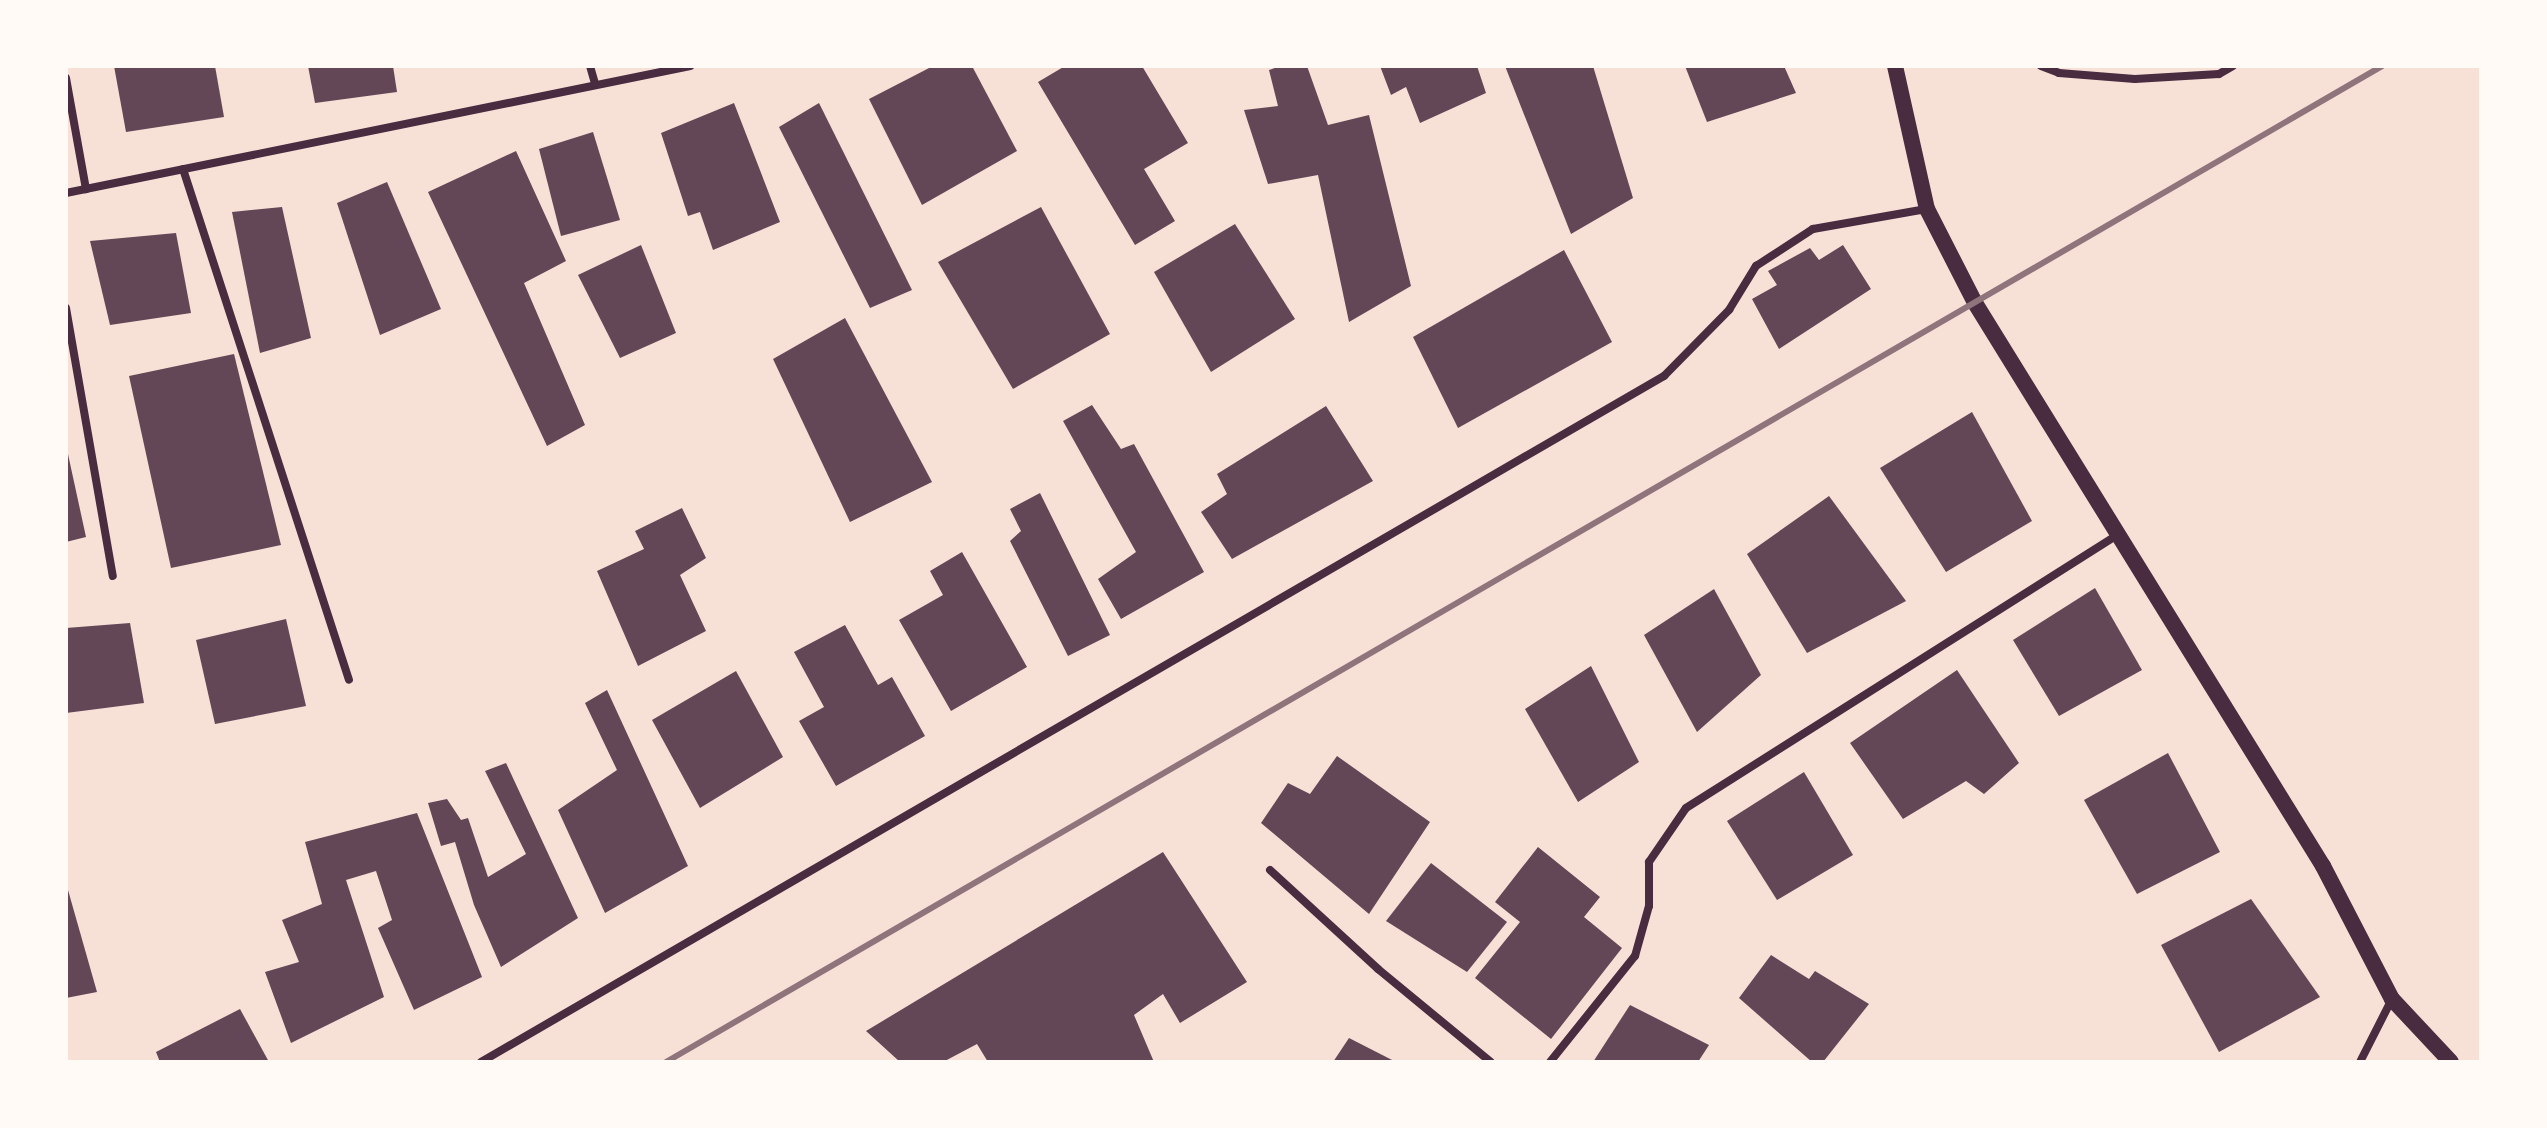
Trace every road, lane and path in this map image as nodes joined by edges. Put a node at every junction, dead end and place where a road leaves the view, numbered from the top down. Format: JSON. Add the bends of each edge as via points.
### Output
{"nodes":[{"id":1,"x":590,"y":66,"type":"edge"},
{"id":2,"x":690,"y":66,"type":"edge"},
{"id":3,"x":1895,"y":66,"type":"edge"},
{"id":4,"x":2041,"y":66,"type":"edge"},
{"id":5,"x":2233,"y":66,"type":"edge"},
{"id":6,"x":66,"y":78,"type":"edge"},
{"id":7,"x":595,"y":83,"type":"junction"},
{"id":8,"x":183,"y":169,"type":"junction"},
{"id":9,"x":86,"y":189,"type":"junction"},
{"id":10,"x":66,"y":193,"type":"edge"},
{"id":11,"x":1927,"y":209,"type":"junction"},
{"id":12,"x":66,"y":308,"type":"edge"},
{"id":13,"x":2119,"y":534,"type":"junction"},
{"id":14,"x":113,"y":576,"type":"dead end"},
{"id":15,"x":349,"y":680,"type":"dead end"},
{"id":16,"x":1270,"y":870,"type":"dead end"},
{"id":17,"x":2392,"y":999,"type":"junction"},
{"id":18,"x":481,"y":1062,"type":"edge"},
{"id":19,"x":1491,"y":1062,"type":"edge"},
{"id":20,"x":1550,"y":1062,"type":"edge"},
{"id":21,"x":2360,"y":1062,"type":"edge"},
{"id":22,"x":2451,"y":1062,"type":"edge"}],
"edges":[{"from":1,"to":7,"type":"street"},
{"from":2,"to":7,"type":"street"},
{"from":3,"to":11,"type":"main road"},
{"from":4,"to":5,"type":"street","via":[[2059,73],[2135,79],[2219,74]]},
{"from":6,"to":9,"type":"street"},
{"from":7,"to":8,"type":"street"},
{"from":8,"to":9,"type":"street"},
{"from":8,"to":15,"type":"street"},
{"from":9,"to":10,"type":"street"},
{"from":11,"to":13,"type":"main road","via":[[1975,303]]},
{"from":11,"to":18,"type":"street","via":[[1813,229],[1756,266],[1729,310],[1664,376]]},
{"from":12,"to":14,"type":"street"},
{"from":13,"to":17,"type":"main road","via":[[2323,866]]},
{"from":13,"to":20,"type":"street","via":[[1686,808],[1649,862],[1649,906],[1635,956]]},
{"from":16,"to":19,"type":"street"},
{"from":17,"to":21,"type":"street"},
{"from":17,"to":22,"type":"main road"}]}
